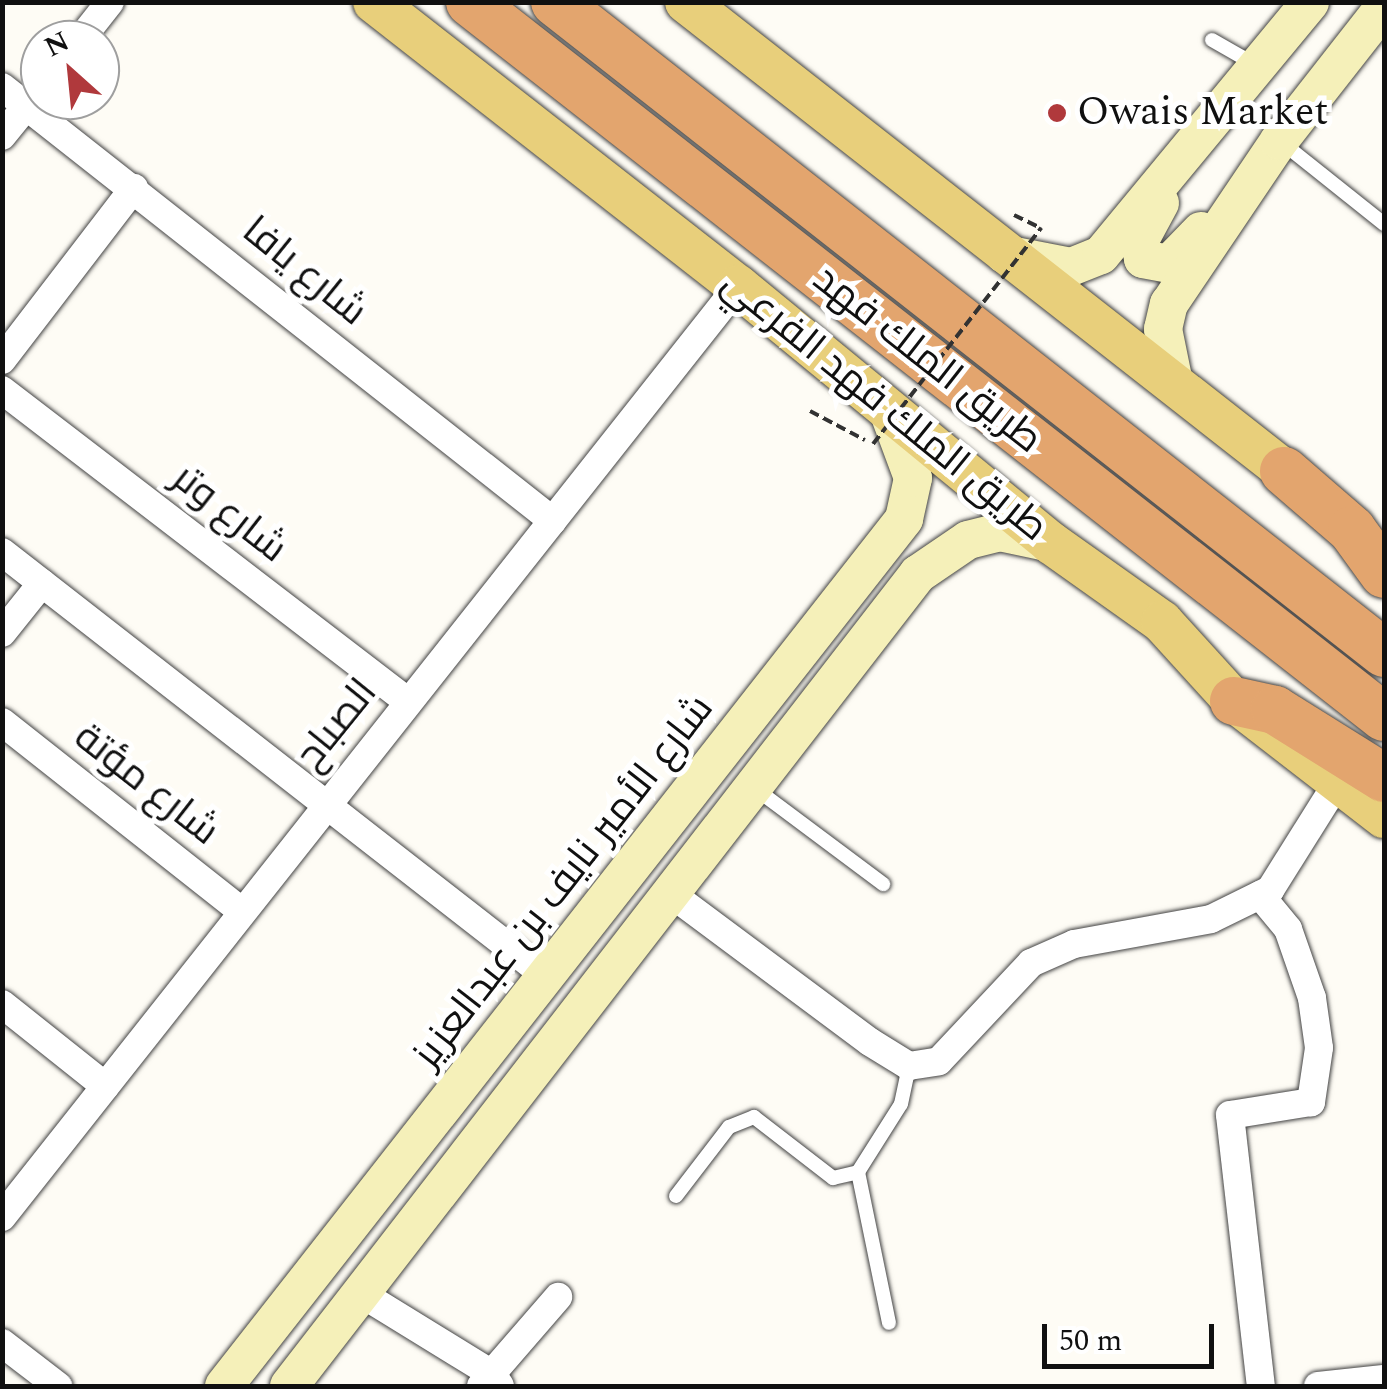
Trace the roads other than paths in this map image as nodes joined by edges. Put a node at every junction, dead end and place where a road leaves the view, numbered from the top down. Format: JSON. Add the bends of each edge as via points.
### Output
{"nodes":[{"id":1,"x":374,"y":2,"type":"edge"},
{"id":2,"x":470,"y":2,"type":"edge"},
{"id":3,"x":555,"y":2,"type":"edge"},
{"id":4,"x":686,"y":2,"type":"edge"},
{"id":5,"x":1310,"y":2,"type":"edge"},
{"id":6,"x":1384,"y":7,"type":"edge"},
{"id":7,"x":1212,"y":40,"type":"dead end"},
{"id":8,"x":1260,"y":67,"type":"junction"},
{"id":9,"x":20,"y":114,"type":"edge"},
{"id":10,"x":1218,"y":118,"type":"junction"},
{"id":11,"x":58,"y":120,"type":"edge"},
{"id":12,"x":2,"y":136,"type":"edge"},
{"id":13,"x":1279,"y":141,"type":"junction"},
{"id":14,"x":134,"y":188,"type":"junction"},
{"id":15,"x":1382,"y":216,"type":"edge"},
{"id":16,"x":1002,"y":254,"type":"junction"},
{"id":17,"x":738,"y":286,"type":"junction"},
{"id":18,"x":2,"y":360,"type":"edge"},
{"id":19,"x":1173,"y":378,"type":"junction"},
{"id":20,"x":2,"y":390,"type":"edge"},
{"id":21,"x":881,"y":429,"type":"junction"},
{"id":22,"x":1284,"y":471,"type":"junction"},
{"id":23,"x":553,"y":522,"type":"junction"},
{"id":24,"x":1050,"y":543,"type":"junction"},
{"id":25,"x":1384,"y":549,"type":"edge"},
{"id":26,"x":2,"y":552,"type":"edge"},
{"id":27,"x":872,"y":566,"type":"junction"},
{"id":28,"x":918,"y":574,"type":"junction"},
{"id":29,"x":1384,"y":574,"type":"edge"},
{"id":30,"x":42,"y":582,"type":"junction"},
{"id":31,"x":2,"y":632,"type":"edge"},
{"id":32,"x":1384,"y":653,"type":"edge"},
{"id":33,"x":1234,"y":701,"type":"junction"},
{"id":34,"x":407,"y":702,"type":"junction"},
{"id":35,"x":1384,"y":716,"type":"edge"},
{"id":36,"x":2,"y":722,"type":"edge"},
{"id":37,"x":1384,"y":778,"type":"edge"},
{"id":38,"x":1338,"y":783,"type":"junction"},
{"id":39,"x":755,"y":788,"type":"junction"},
{"id":40,"x":325,"y":803,"type":"junction"},
{"id":41,"x":1384,"y":817,"type":"edge"},
{"id":42,"x":883,"y":884,"type":"dead end"},
{"id":43,"x":1260,"y":895,"type":"junction"},
{"id":44,"x":674,"y":896,"type":"junction"},
{"id":45,"x":240,"y":910,"type":"junction"},
{"id":46,"x":546,"y":976,"type":"junction"},
{"id":47,"x":2,"y":1004,"type":"edge"},
{"id":48,"x":908,"y":1066,"type":"junction"},
{"id":49,"x":106,"y":1086,"type":"junction"},
{"id":50,"x":858,"y":1172,"type":"junction"},
{"id":51,"x":676,"y":1196,"type":"dead end"},
{"id":52,"x":2,"y":1217,"type":"edge"},
{"id":53,"x":362,"y":1294,"type":"junction"},
{"id":54,"x":558,"y":1297,"type":"dead end"},
{"id":55,"x":889,"y":1323,"type":"dead end"},
{"id":56,"x":2,"y":1343,"type":"edge"},
{"id":57,"x":1384,"y":1379,"type":"edge"},
{"id":58,"x":491,"y":1382,"type":"edge"},
{"id":59,"x":58,"y":1386,"type":"edge"},
{"id":60,"x":224,"y":1386,"type":"edge"},
{"id":61,"x":289,"y":1386,"type":"edge"},
{"id":62,"x":1261,"y":1386,"type":"edge"},
{"id":63,"x":1318,"y":1386,"type":"edge"}],
"edges":[{"from":1,"to":17,"type":"main road","name":"طريق الملك فهد الفرعي"},
{"from":2,"to":35,"type":"highway","name":"طريق الملك فهد"},
{"from":3,"to":32,"type":"highway","name":"طريق الملك فهد"},
{"from":4,"to":16,"type":"main road"},
{"from":5,"to":8,"type":"street"},
{"from":6,"to":13,"type":"street"},
{"from":7,"to":8,"type":"lane"},
{"from":8,"to":10,"type":"street"},
{"from":9,"to":12,"type":"street"},
{"from":10,"to":13,"type":"street","via":[[1140,240],[1143,260],[1169,264]]},
{"from":10,"to":16,"type":"street","via":[[1101,255],[1071,267]]},
{"from":11,"to":14,"type":"street","name":"شارع يافا"},
{"from":13,"to":15,"type":"lane"},
{"from":13,"to":19,"type":"street","via":[[1169,304],[1163,329]]},
{"from":14,"to":18,"type":"street"},
{"from":14,"to":23,"type":"street","name":"شارع يافا"},
{"from":16,"to":19,"type":"main road"},
{"from":17,"to":21,"type":"main road","name":"طريق الملك فهد الفرعي"},
{"from":17,"to":23,"type":"street","name":"الصباح"},
{"from":19,"to":22,"type":"main road"},
{"from":20,"to":34,"type":"street","name":"شارع وتر"},
{"from":21,"to":24,"type":"main road","name":"طريق الملك فهد الفرعي"},
{"from":21,"to":27,"type":"street","name":"شارع الأمير نايف بن عبدالعزيز","via":[[913,478],[904,519]]},
{"from":22,"to":25,"type":"main road"},
{"from":22,"to":29,"type":"highway","via":[[1352,530]]},
{"from":23,"to":34,"type":"street","name":"الصباح"},
{"from":24,"to":28,"type":"street","via":[[999,532],[968,540]]},
{"from":24,"to":33,"type":"main road","name":"طريق الملك فهد الفرعي","via":[[1162,622]]},
{"from":26,"to":30,"type":"street"},
{"from":27,"to":28,"type":"street","via":[[909,536],[924,542],[930,554]]},
{"from":27,"to":46,"type":"street","name":"شارع الأمير نايف بن عبدالعزيز"},
{"from":28,"to":39,"type":"street"},
{"from":30,"to":31,"type":"street"},
{"from":30,"to":40,"type":"street"},
{"from":33,"to":37,"type":"highway","via":[[1275,710]]},
{"from":33,"to":38,"type":"main road","name":"طريق الملك فهد الفرعي"},
{"from":34,"to":40,"type":"street","name":"الصباح"},
{"from":36,"to":45,"type":"street","name":"شارع مؤتة"},
{"from":38,"to":41,"type":"main road","name":"طريق الملك فهد الفرعي"},
{"from":38,"to":43,"type":"street"},
{"from":39,"to":42,"type":"lane"},
{"from":39,"to":44,"type":"street"},
{"from":40,"to":45,"type":"street","name":"الصباح"},
{"from":40,"to":46,"type":"street"},
{"from":43,"to":48,"type":"street","via":[[1211,919],[1074,944],[1032,963],[939,1061]]},
{"from":43,"to":62,"type":"street","via":[[1288,929],[1312,998],[1318,1048],[1311,1102],[1230,1115]]},
{"from":44,"to":48,"type":"street"},
{"from":44,"to":53,"type":"street"},
{"from":45,"to":49,"type":"street","name":"الصباح"},
{"from":46,"to":60,"type":"street","name":"شارع الأمير نايف بن عبدالعزيز"},
{"from":47,"to":49,"type":"street"},
{"from":48,"to":50,"type":"lane","via":[[901,1104]]},
{"from":49,"to":52,"type":"street","name":"الصباح"},
{"from":50,"to":51,"type":"lane","via":[[833,1178],[754,1117],[729,1128]]},
{"from":50,"to":55,"type":"lane"},
{"from":53,"to":58,"type":"street"},
{"from":53,"to":61,"type":"street"},
{"from":54,"to":58,"type":"street"},
{"from":56,"to":59,"type":"street"},
{"from":57,"to":63,"type":"street"}]}
